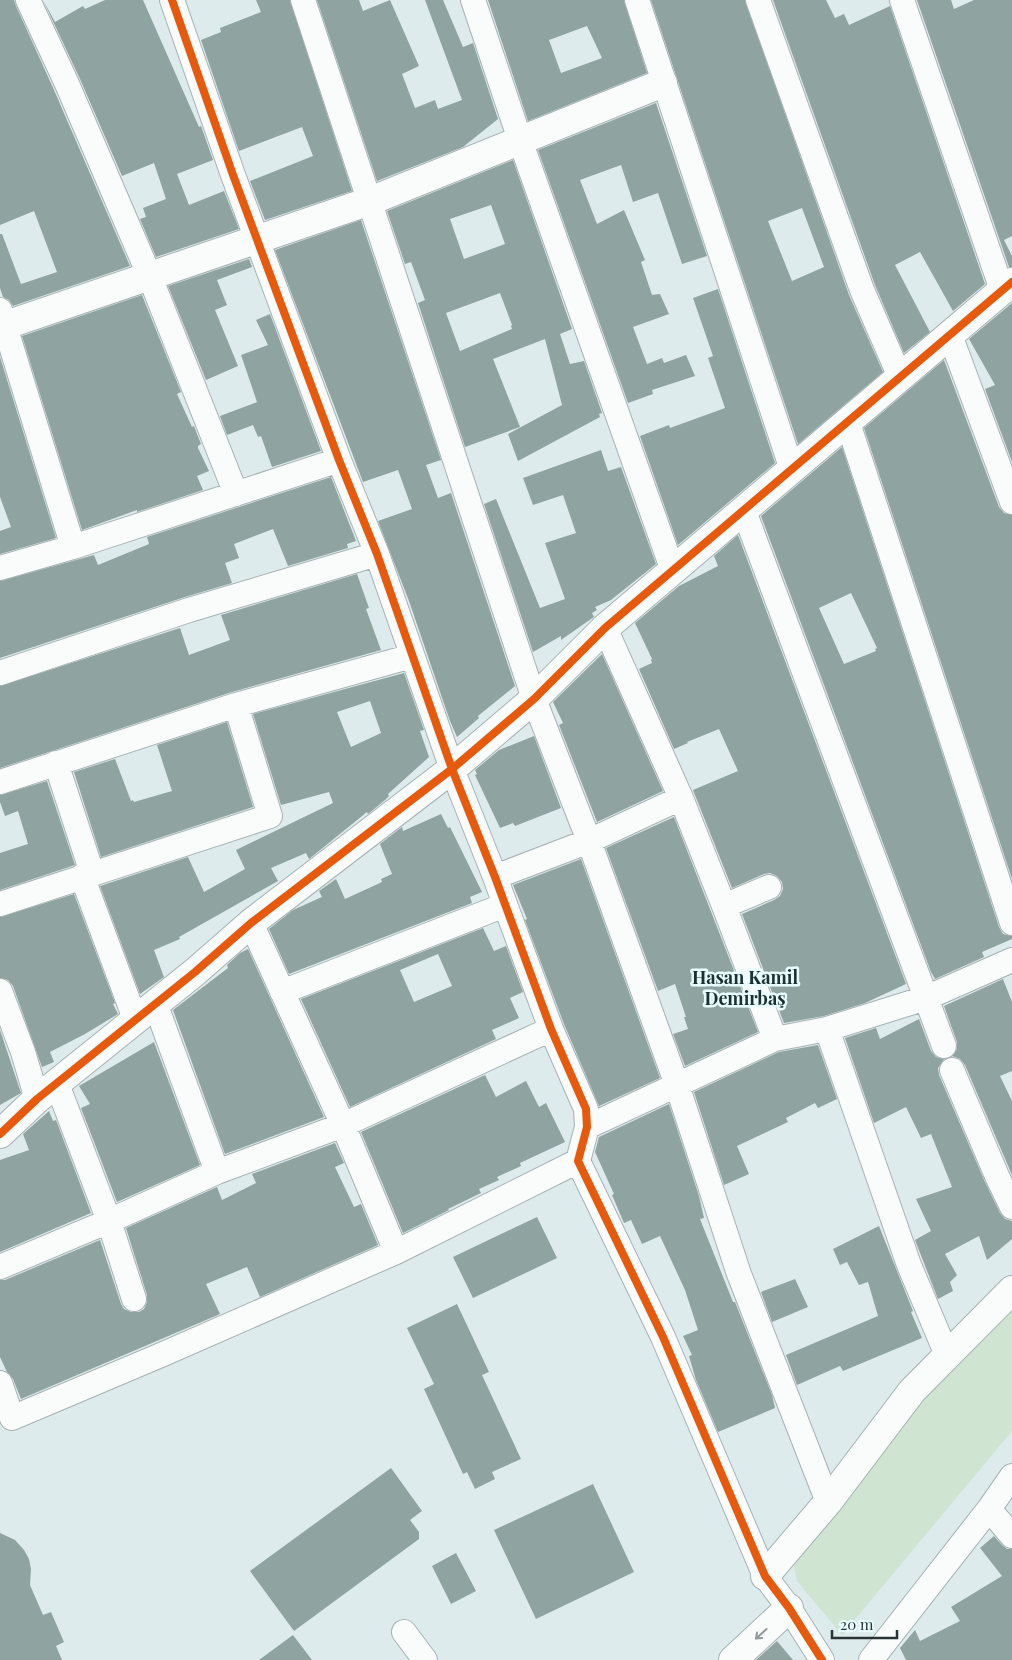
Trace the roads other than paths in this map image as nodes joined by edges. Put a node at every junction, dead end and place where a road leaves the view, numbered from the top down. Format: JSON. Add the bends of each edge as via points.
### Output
{"nodes":[{"id":1,"x":28,"y":0,"type":"edge"},
{"id":2,"x":172,"y":0,"type":"edge"},
{"id":3,"x":303,"y":0,"type":"edge"},
{"id":4,"x":473,"y":0,"type":"edge"},
{"id":5,"x":636,"y":0,"type":"edge"},
{"id":6,"x":758,"y":0,"type":"edge"},
{"id":7,"x":902,"y":0,"type":"edge"},
{"id":8,"x":663,"y":83,"type":"junction"},
{"id":9,"x":520,"y":140,"type":"junction"},
{"id":10,"x":370,"y":201,"type":"junction"},
{"id":11,"x":257,"y":238,"type":"junction"},
{"id":12,"x":150,"y":277,"type":"junction"},
{"id":13,"x":1007,"y":286,"type":"edge"},
{"id":14,"x":2,"y":321,"type":"edge"},
{"id":15,"x":950,"y":335,"type":"junction"},
{"id":16,"x":900,"y":377,"type":"junction"},
{"id":17,"x":848,"y":423,"type":"junction"},
{"id":18,"x":340,"y":460,"type":"junction"},
{"id":19,"x":792,"y":470,"type":"junction"},
{"id":20,"x":236,"y":494,"type":"junction"},
{"id":21,"x":1012,"y":502,"type":"edge"},
{"id":22,"x":744,"y":511,"type":"junction"},
{"id":23,"x":73,"y":547,"type":"junction"},
{"id":24,"x":377,"y":554,"type":"junction"},
{"id":25,"x":0,"y":568,"type":"edge"},
{"id":26,"x":673,"y":571,"type":"junction"},
{"id":27,"x":605,"y":628,"type":"junction"},
{"id":28,"x":412,"y":656,"type":"junction"},
{"id":29,"x":0,"y":673,"type":"edge"},
{"id":30,"x":534,"y":699,"type":"junction"},
{"id":31,"x":236,"y":705,"type":"junction"},
{"id":32,"x":56,"y":763,"type":"junction"},
{"id":33,"x":452,"y":769,"type":"junction"},
{"id":34,"x":0,"y":782,"type":"edge"},
{"id":35,"x":680,"y":798,"type":"junction"},
{"id":36,"x":589,"y":841,"type":"junction"},
{"id":37,"x":87,"y":875,"type":"junction"},
{"id":38,"x":495,"y":877,"type":"junction"},
{"id":39,"x":769,"y":887,"type":"dead end"},
{"id":40,"x":0,"y":904,"type":"edge"},
{"id":41,"x":504,"y":905,"type":"junction"},
{"id":42,"x":724,"y":906,"type":"junction"},
{"id":43,"x":251,"y":923,"type":"junction"},
{"id":44,"x":1012,"y":923,"type":"edge"},
{"id":45,"x":1012,"y":960,"type":"edge"},
{"id":46,"x":0,"y":991,"type":"edge"},
{"id":47,"x":282,"y":992,"type":"junction"},
{"id":48,"x":926,"y":998,"type":"junction"},
{"id":49,"x":145,"y":1011,"type":"junction"},
{"id":50,"x":551,"y":1028,"type":"junction"},
{"id":51,"x":827,"y":1029,"type":"junction"},
{"id":52,"x":775,"y":1039,"type":"junction"},
{"id":53,"x":944,"y":1046,"type":"dead end"},
{"id":54,"x":952,"y":1070,"type":"dead end"},
{"id":55,"x":677,"y":1085,"type":"junction"},
{"id":56,"x":47,"y":1092,"type":"junction"},
{"id":57,"x":343,"y":1125,"type":"junction"},
{"id":58,"x":587,"y":1126,"type":"junction"},
{"id":59,"x":0,"y":1134,"type":"edge"},
{"id":60,"x":578,"y":1160,"type":"junction"},
{"id":61,"x":217,"y":1172,"type":"junction"},
{"id":62,"x":1012,"y":1207,"type":"edge"},
{"id":63,"x":108,"y":1221,"type":"junction"},
{"id":64,"x":396,"y":1252,"type":"junction"},
{"id":65,"x":0,"y":1267,"type":"edge"},
{"id":66,"x":1012,"y":1290,"type":"edge"},
{"id":67,"x":134,"y":1298,"type":"dead end"},
{"id":68,"x":947,"y":1355,"type":"junction"},
{"id":69,"x":0,"y":1383,"type":"edge"},
{"id":70,"x":1012,"y":1476,"type":"edge"},
{"id":71,"x":828,"y":1502,"type":"junction"},
{"id":72,"x":989,"y":1509,"type":"junction"},
{"id":73,"x":1012,"y":1536,"type":"edge"},
{"id":74,"x":765,"y":1576,"type":"junction"},
{"id":75,"x":789,"y":1608,"type":"junction"},
{"id":76,"x":404,"y":1632,"type":"dead end"},
{"id":77,"x":424,"y":1660,"type":"edge"},
{"id":78,"x":733,"y":1660,"type":"edge"},
{"id":79,"x":822,"y":1660,"type":"edge"},
{"id":80,"x":871,"y":1660,"type":"edge"}],
"edges":[{"from":1,"to":12,"type":"street"},
{"from":2,"to":11,"type":"street"},
{"from":3,"to":10,"type":"street"},
{"from":4,"to":9,"type":"street"},
{"from":5,"to":8,"type":"street"},
{"from":6,"to":16,"type":"street","via":[[862,290]]},
{"from":7,"to":13,"type":"street"},
{"from":8,"to":9,"type":"street"},
{"from":8,"to":19,"type":"street"},
{"from":9,"to":10,"type":"street"},
{"from":9,"to":26,"type":"street"},
{"from":10,"to":11,"type":"street"},
{"from":10,"to":30,"type":"street"},
{"from":11,"to":12,"type":"street"},
{"from":11,"to":18,"type":"street"},
{"from":12,"to":14,"type":"street"},
{"from":12,"to":20,"type":"street"},
{"from":13,"to":15,"type":"street"},
{"from":14,"to":23,"type":"street"},
{"from":15,"to":16,"type":"street"},
{"from":15,"to":21,"type":"street"},
{"from":16,"to":17,"type":"street"},
{"from":17,"to":19,"type":"street"},
{"from":17,"to":44,"type":"street"},
{"from":18,"to":20,"type":"street"},
{"from":18,"to":24,"type":"street"},
{"from":19,"to":22,"type":"street"},
{"from":20,"to":23,"type":"street"},
{"from":22,"to":26,"type":"street"},
{"from":22,"to":48,"type":"street"},
{"from":23,"to":25,"type":"street"},
{"from":24,"to":28,"type":"street"},
{"from":24,"to":29,"type":"street","via":[[189,610]]},
{"from":26,"to":27,"type":"street"},
{"from":27,"to":30,"type":"street"},
{"from":27,"to":35,"type":"street"},
{"from":28,"to":31,"type":"street"},
{"from":28,"to":33,"type":"street"},
{"from":30,"to":33,"type":"street"},
{"from":30,"to":36,"type":"street"},
{"from":31,"to":32,"type":"street"},
{"from":31,"to":37,"type":"street","via":[[270,816]]},
{"from":32,"to":34,"type":"street"},
{"from":32,"to":37,"type":"street"},
{"from":33,"to":38,"type":"street"},
{"from":33,"to":43,"type":"street"},
{"from":35,"to":36,"type":"street"},
{"from":35,"to":42,"type":"street"},
{"from":36,"to":38,"type":"street"},
{"from":36,"to":55,"type":"street"},
{"from":37,"to":40,"type":"street"},
{"from":37,"to":49,"type":"street"},
{"from":38,"to":41,"type":"street"},
{"from":39,"to":42,"type":"street"},
{"from":41,"to":47,"type":"street"},
{"from":41,"to":50,"type":"street"},
{"from":42,"to":52,"type":"street"},
{"from":43,"to":47,"type":"street"},
{"from":43,"to":49,"type":"street"},
{"from":45,"to":48,"type":"street"},
{"from":46,"to":56,"type":"street","via":[[23,1052]]},
{"from":47,"to":57,"type":"street"},
{"from":48,"to":51,"type":"street"},
{"from":48,"to":53,"type":"street"},
{"from":49,"to":56,"type":"street"},
{"from":49,"to":61,"type":"street"},
{"from":50,"to":57,"type":"street"},
{"from":50,"to":58,"type":"street","via":[[586,1110]]},
{"from":51,"to":52,"type":"street"},
{"from":51,"to":68,"type":"street","via":[[909,1265]]},
{"from":52,"to":55,"type":"street"},
{"from":54,"to":62,"type":"street"},
{"from":55,"to":58,"type":"street"},
{"from":55,"to":71,"type":"street","via":[[739,1274]]},
{"from":56,"to":59,"type":"street"},
{"from":56,"to":63,"type":"street"},
{"from":57,"to":61,"type":"street"},
{"from":57,"to":64,"type":"street"},
{"from":58,"to":60,"type":"street"},
{"from":60,"to":64,"type":"street"},
{"from":60,"to":74,"type":"street","via":[[663,1336]]},
{"from":61,"to":63,"type":"street"},
{"from":63,"to":65,"type":"street"},
{"from":63,"to":67,"type":"street"},
{"from":64,"to":69,"type":"street","via":[[12,1418]]},
{"from":66,"to":68,"type":"street"},
{"from":68,"to":71,"type":"street","via":[[912,1391]]},
{"from":70,"to":72,"type":"street"},
{"from":71,"to":74,"type":"street"},
{"from":72,"to":73,"type":"street"},
{"from":72,"to":80,"type":"street"},
{"from":74,"to":75,"type":"street"},
{"from":75,"to":78,"type":"street","one_way":true},
{"from":75,"to":79,"type":"street"},
{"from":76,"to":77,"type":"street"}]}
